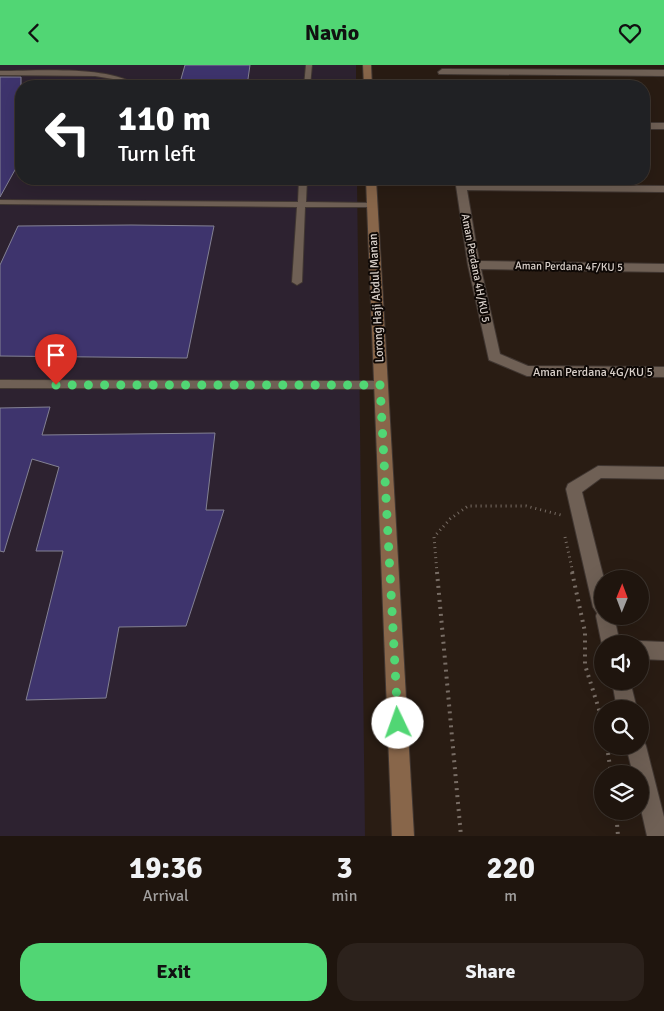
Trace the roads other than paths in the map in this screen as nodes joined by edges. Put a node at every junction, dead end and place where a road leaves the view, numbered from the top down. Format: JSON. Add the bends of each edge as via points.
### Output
{"nodes":[{"id":1,"x":309,"y":65,"type":"edge"},
{"id":2,"x":367,"y":65,"type":"edge"},
{"id":3,"x":442,"y":72,"type":"edge"},
{"id":4,"x":0,"y":73,"type":"edge"},
{"id":5,"x":664,"y":73,"type":"edge"},
{"id":6,"x":122,"y":80,"type":"edge"},
{"id":7,"x":308,"y":80,"type":"edge"},
{"id":8,"x":368,"y":80,"type":"edge"},
{"id":9,"x":650,"y":126,"type":"edge"},
{"id":10,"x":664,"y":126,"type":"edge"},
{"id":11,"x":303,"y":185,"type":"edge"},
{"id":12,"x":371,"y":185,"type":"edge"},
{"id":13,"x":460,"y":185,"type":"edge"},
{"id":14,"x":528,"y":185,"type":"edge"},
{"id":15,"x":664,"y":189,"type":"edge"},
{"id":16,"x":0,"y":202,"type":"edge"},
{"id":17,"x":301,"y":205,"type":"junction"},
{"id":18,"x":372,"y":205,"type":"junction"},
{"id":19,"x":474,"y":265,"type":"junction"},
{"id":20,"x":664,"y":268,"type":"edge"},
{"id":21,"x":297,"y":282,"type":"dead end"},
{"id":22,"x":494,"y":357,"type":"joint"},
{"id":23,"x":664,"y":372,"type":"edge"},
{"id":24,"x":0,"y":384,"type":"edge"},
{"id":25,"x":380,"y":385,"type":"junction"},
{"id":26,"x":664,"y":473,"type":"edge"},
{"id":27,"x":594,"y":573,"type":"edge"},
{"id":28,"x":649,"y":650,"type":"edge"},
{"id":29,"x":664,"y":651,"type":"edge"},
{"id":30,"x":638,"y":755,"type":"edge"},
{"id":31,"x":403,"y":836,"type":"edge"},
{"id":32,"x":658,"y":836,"type":"edge"}],
"edges":[{"from":1,"to":7,"type":"lane"},
{"from":2,"to":8,"type":"street"},
{"from":3,"to":5,"type":"street"},
{"from":4,"to":6,"type":"lane","via":[[95,74]]},
{"from":9,"to":10,"type":"street"},
{"from":11,"to":17,"type":"lane"},
{"from":12,"to":18,"type":"street","name":"Lorong Haji Abdul Manan"},
{"from":13,"to":19,"type":"street","name":"Aman Perdana 4H/KU 5"},
{"from":14,"to":15,"type":"street"},
{"from":16,"to":17,"type":"lane"},
{"from":17,"to":18,"type":"lane"},
{"from":17,"to":21,"type":"lane"},
{"from":18,"to":25,"type":"street","name":"Lorong Haji Abdul Manan"},
{"from":19,"to":20,"type":"street","name":"Aman Perdana 4F/KU 5"},
{"from":19,"to":22,"type":"street","name":"Aman Perdana 4H/KU 5"},
{"from":22,"to":23,"type":"street","name":"Aman Perdana 4G/KU 5","via":[[527,371]]},
{"from":24,"to":25,"type":"lane"},
{"from":25,"to":31,"type":"street","name":"Lorong Haji Abdul Manan"},
{"from":26,"to":27,"type":"street","via":[[598,473],[574,489]]},
{"from":28,"to":29,"type":"street"},
{"from":30,"to":32,"type":"street"}]}
